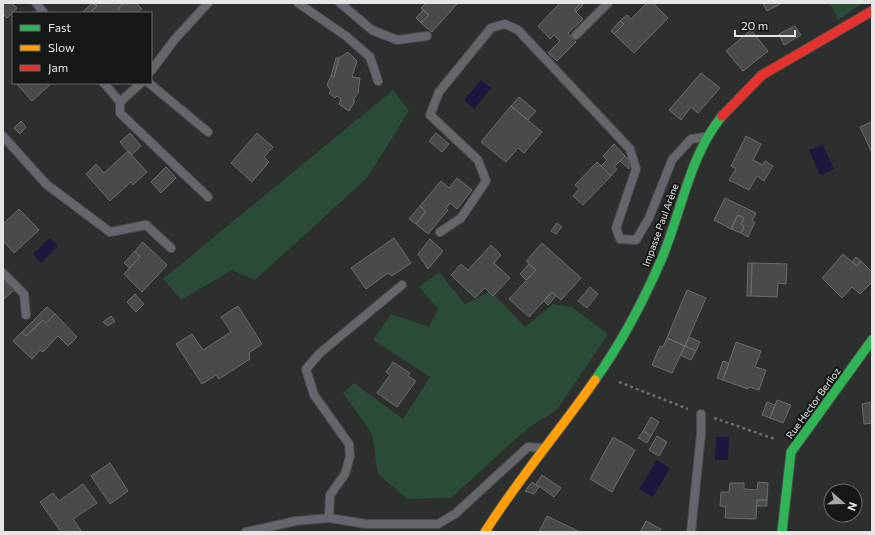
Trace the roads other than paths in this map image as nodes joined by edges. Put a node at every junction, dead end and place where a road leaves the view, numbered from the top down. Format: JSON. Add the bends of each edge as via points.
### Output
{"nodes":[{"id":1,"x":36,"y":3,"type":"edge"},
{"id":2,"x":208,"y":3,"type":"edge"},
{"id":3,"x":298,"y":3,"type":"edge"},
{"id":4,"x":340,"y":3,"type":"edge"},
{"id":5,"x":608,"y":3,"type":"edge"},
{"id":6,"x":872,"y":11,"type":"edge"},
{"id":7,"x":43,"y":12,"type":"edge"},
{"id":8,"x":576,"y":35,"type":"dead end"},
{"id":9,"x":427,"y":36,"type":"dead end"},
{"id":10,"x":152,"y":70,"type":"edge"},
{"id":11,"x":378,"y":82,"type":"dead end"},
{"id":12,"x":105,"y":84,"type":"edge"},
{"id":13,"x":140,"y":84,"type":"edge"},
{"id":14,"x":150,"y":84,"type":"edge"},
{"id":15,"x":120,"y":102,"type":"junction"},
{"id":16,"x":208,"y":132,"type":"dead end"},
{"id":17,"x":3,"y":136,"type":"edge"},
{"id":18,"x":709,"y":137,"type":"junction"},
{"id":19,"x":208,"y":197,"type":"dead end"},
{"id":20,"x":440,"y":232,"type":"dead end"},
{"id":21,"x":171,"y":248,"type":"dead end"},
{"id":22,"x":3,"y":273,"type":"edge"},
{"id":23,"x":402,"y":285,"type":"dead end"},
{"id":24,"x":26,"y":315,"type":"dead end"},
{"id":25,"x":872,"y":340,"type":"edge"},
{"id":26,"x":701,"y":414,"type":"dead end"},
{"id":27,"x":545,"y":448,"type":"junction"},
{"id":28,"x":329,"y":518,"type":"junction"},
{"id":29,"x":246,"y":532,"type":"edge"},
{"id":30,"x":485,"y":532,"type":"edge"},
{"id":31,"x":691,"y":532,"type":"edge"},
{"id":32,"x":782,"y":532,"type":"edge"}],
"edges":[{"from":1,"to":7,"type":"lane"},
{"from":2,"to":10,"type":"lane","via":[[175,39]]},
{"from":3,"to":11,"type":"lane","via":[[346,36],[370,57]]},
{"from":4,"to":9,"type":"lane","via":[[372,30],[397,40]]},
{"from":5,"to":8,"type":"lane"},
{"from":6,"to":18,"type":"street","name":"Impasse Paul Arène","via":[[762,75],[720,117]]},
{"from":12,"to":15,"type":"lane"},
{"from":13,"to":15,"type":"lane"},
{"from":14,"to":16,"type":"lane"},
{"from":15,"to":19,"type":"lane","via":[[120,113]]},
{"from":17,"to":21,"type":"lane","via":[[46,184],[110,232],[146,225]]},
{"from":18,"to":20,"type":"lane","via":[[691,139],[672,160],[649,218],[636,240],[620,239],[616,228],[636,169],[630,149],[518,30],[505,24],[491,28],[439,92],[430,115],[478,160],[486,180],[461,218]]},
{"from":18,"to":27,"type":"street","name":"Impasse Paul Arène","via":[[693,165],[662,257],[634,314],[600,374]]},
{"from":22,"to":24,"type":"lane","via":[[24,294]]},
{"from":23,"to":28,"type":"lane","via":[[320,353],[306,369],[314,395],[349,444],[350,456],[345,474],[330,495]]},
{"from":25,"to":32,"type":"street","name":"Rue Hector Berlioz","via":[[791,452]]},
{"from":26,"to":31,"type":"lane"},
{"from":27,"to":28,"type":"lane","via":[[528,447],[455,514],[438,524],[366,524]]},
{"from":27,"to":30,"type":"street","name":"Impasse Paul Arène","via":[[507,497]]},
{"from":28,"to":29,"type":"lane","via":[[296,521]]}]}
